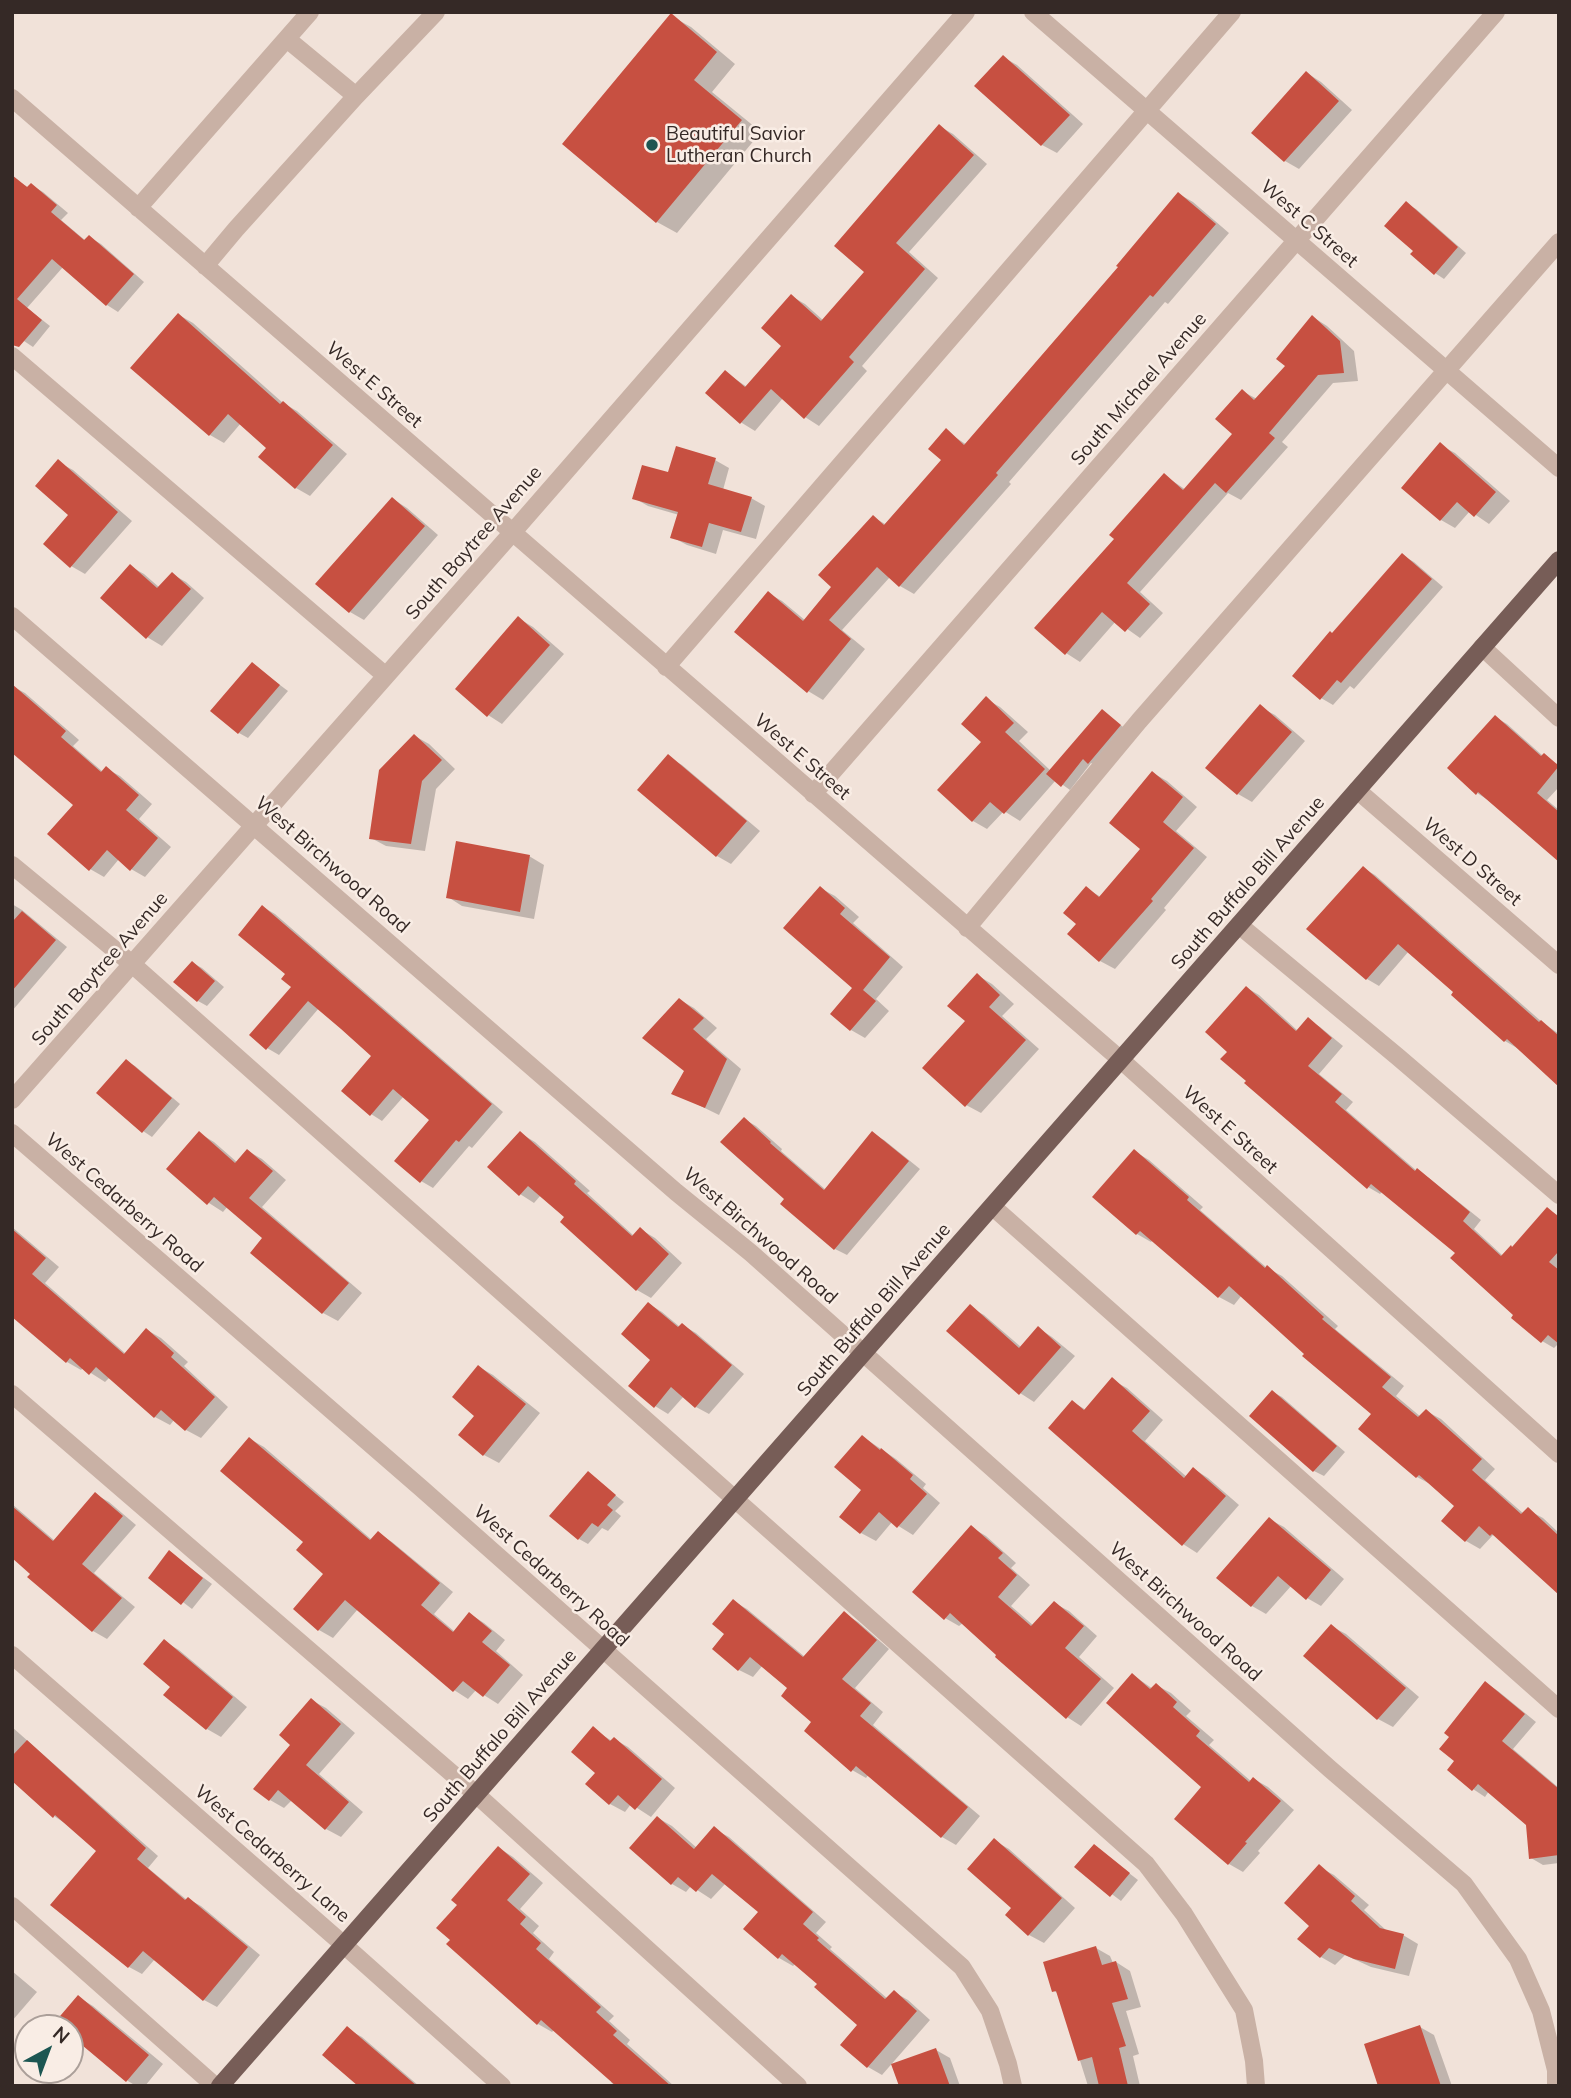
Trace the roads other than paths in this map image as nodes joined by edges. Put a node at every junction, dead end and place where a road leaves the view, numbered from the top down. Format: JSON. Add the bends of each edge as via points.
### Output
{"nodes":[{"id":1,"x":310,"y":12,"type":"edge"},
{"id":2,"x":436,"y":12,"type":"edge"},
{"id":3,"x":966,"y":12,"type":"edge"},
{"id":4,"x":1033,"y":12,"type":"edge"},
{"id":5,"x":1231,"y":12,"type":"edge"},
{"id":6,"x":1496,"y":12,"type":"edge"},
{"id":7,"x":287,"y":39,"type":"junction"},
{"id":8,"x":356,"y":96,"type":"junction"},
{"id":9,"x":12,"y":98,"type":"edge"},
{"id":10,"x":1146,"y":111,"type":"junction"},
{"id":11,"x":138,"y":208,"type":"junction"},
{"id":12,"x":1296,"y":241,"type":"junction"},
{"id":13,"x":1559,"y":243,"type":"edge"},
{"id":14,"x":205,"y":266,"type":"junction"},
{"id":15,"x":12,"y":356,"type":"edge"},
{"id":16,"x":1446,"y":371,"type":"junction"},
{"id":17,"x":1559,"y":468,"type":"edge"},
{"id":18,"x":512,"y":533,"type":"junction"},
{"id":19,"x":1559,"y":560,"type":"edge"},
{"id":20,"x":12,"y":616,"type":"edge"},
{"id":21,"x":1482,"y":647,"type":"junction"},
{"id":22,"x":666,"y":667,"type":"junction"},
{"id":23,"x":386,"y":676,"type":"junction"},
{"id":24,"x":1559,"y":718,"type":"edge"},
{"id":25,"x":1357,"y":790,"type":"junction"},
{"id":26,"x":813,"y":794,"type":"junction"},
{"id":27,"x":254,"y":826,"type":"junction"},
{"id":28,"x":12,"y":865,"type":"edge"},
{"id":29,"x":1239,"y":925,"type":"junction"},
{"id":30,"x":967,"y":928,"type":"junction"},
{"id":31,"x":132,"y":964,"type":"junction"},
{"id":32,"x":1559,"y":965,"type":"edge"},
{"id":33,"x":1121,"y":1060,"type":"junction"},
{"id":34,"x":12,"y":1100,"type":"edge"},
{"id":35,"x":12,"y":1133,"type":"edge"},
{"id":36,"x":1559,"y":1195,"type":"edge"},
{"id":37,"x":993,"y":1207,"type":"junction"},
{"id":38,"x":863,"y":1354,"type":"junction"},
{"id":39,"x":12,"y":1394,"type":"edge"},
{"id":40,"x":1559,"y":1454,"type":"edge"},
{"id":41,"x":735,"y":1501,"type":"junction"},
{"id":42,"x":604,"y":1650,"type":"junction"},
{"id":43,"x":12,"y":1654,"type":"edge"},
{"id":44,"x":1559,"y":1709,"type":"edge"},
{"id":45,"x":477,"y":1794,"type":"junction"},
{"id":46,"x":12,"y":1906,"type":"edge"},
{"id":47,"x":344,"y":1945,"type":"junction"},
{"id":48,"x":1555,"y":2053,"type":"edge"},
{"id":49,"x":215,"y":2086,"type":"edge"},
{"id":50,"x":220,"y":2086,"type":"edge"},
{"id":51,"x":502,"y":2086,"type":"edge"},
{"id":52,"x":798,"y":2086,"type":"edge"},
{"id":53,"x":1013,"y":2086,"type":"edge"},
{"id":54,"x":1256,"y":2086,"type":"edge"},
{"id":55,"x":1556,"y":2086,"type":"edge"}],
"edges":[{"from":1,"to":7,"type":"street"},
{"from":2,"to":8,"type":"street"},
{"from":3,"to":18,"type":"street","name":"South Baytree Avenue"},
{"from":4,"to":10,"type":"street","name":"West C Street"},
{"from":5,"to":10,"type":"street"},
{"from":6,"to":12,"type":"street","name":"South Michael Avenue"},
{"from":7,"to":8,"type":"street"},
{"from":7,"to":11,"type":"street"},
{"from":8,"to":14,"type":"street"},
{"from":9,"to":11,"type":"street","name":"West E Street"},
{"from":10,"to":12,"type":"street","name":"West C Street"},
{"from":10,"to":22,"type":"street"},
{"from":11,"to":14,"type":"street","name":"West E Street"},
{"from":12,"to":16,"type":"street","name":"West C Street"},
{"from":12,"to":26,"type":"street","name":"South Michael Avenue"},
{"from":13,"to":16,"type":"street"},
{"from":14,"to":18,"type":"street","name":"West E Street"},
{"from":15,"to":23,"type":"street"},
{"from":16,"to":17,"type":"street","name":"West C Street"},
{"from":16,"to":30,"type":"street","via":[[1139,722]]},
{"from":18,"to":22,"type":"street","name":"West E Street"},
{"from":18,"to":23,"type":"street","name":"South Baytree Avenue"},
{"from":19,"to":21,"type":"main road","name":"South Buffalo Bill Avenue"},
{"from":20,"to":27,"type":"street","name":"West Birchwood Road"},
{"from":21,"to":24,"type":"street"},
{"from":21,"to":25,"type":"main road","name":"South Buffalo Bill Avenue"},
{"from":22,"to":26,"type":"street","name":"West E Street"},
{"from":23,"to":27,"type":"street","name":"South Baytree Avenue"},
{"from":25,"to":29,"type":"main road","name":"South Buffalo Bill Avenue"},
{"from":25,"to":32,"type":"street","name":"West D Street"},
{"from":26,"to":30,"type":"street","name":"West E Street"},
{"from":27,"to":31,"type":"street","name":"South Baytree Avenue"},
{"from":27,"to":38,"type":"street","name":"West Birchwood Road"},
{"from":28,"to":31,"type":"street"},
{"from":29,"to":33,"type":"main road","name":"South Buffalo Bill Avenue"},
{"from":29,"to":36,"type":"street"},
{"from":30,"to":33,"type":"street","name":"West E Street"},
{"from":31,"to":34,"type":"street","name":"South Baytree Avenue"},
{"from":31,"to":41,"type":"street"},
{"from":33,"to":37,"type":"main road","name":"South Buffalo Bill Avenue"},
{"from":33,"to":40,"type":"street","name":"West E Street"},
{"from":35,"to":42,"type":"street","name":"West Cedarberry Road"},
{"from":37,"to":38,"type":"main road","name":"South Buffalo Bill Avenue"},
{"from":37,"to":44,"type":"street"},
{"from":38,"to":41,"type":"main road","name":"South Buffalo Bill Avenue"},
{"from":38,"to":48,"type":"street","name":"West Birchwood Road","via":[[1464,1884],[1518,1959]]},
{"from":39,"to":45,"type":"street"},
{"from":41,"to":42,"type":"main road","name":"South Buffalo Bill Avenue"},
{"from":41,"to":54,"type":"street","via":[[1146,1864],[1184,1913],[1244,2010]]},
{"from":42,"to":45,"type":"main road","name":"South Buffalo Bill Avenue"},
{"from":42,"to":53,"type":"street","name":"West Cedarberry Road","via":[[962,1967],[990,2011]]},
{"from":43,"to":47,"type":"street","name":"West Cedarberry Lane"},
{"from":45,"to":47,"type":"main road","name":"South Buffalo Bill Avenue"},
{"from":45,"to":52,"type":"street"},
{"from":46,"to":49,"type":"street"},
{"from":47,"to":50,"type":"main road","name":"South Buffalo Bill Avenue"},
{"from":47,"to":51,"type":"street","name":"West Cedarberry Lane"},
{"from":48,"to":55,"type":"street","name":"West Birchwood Road"}]}
